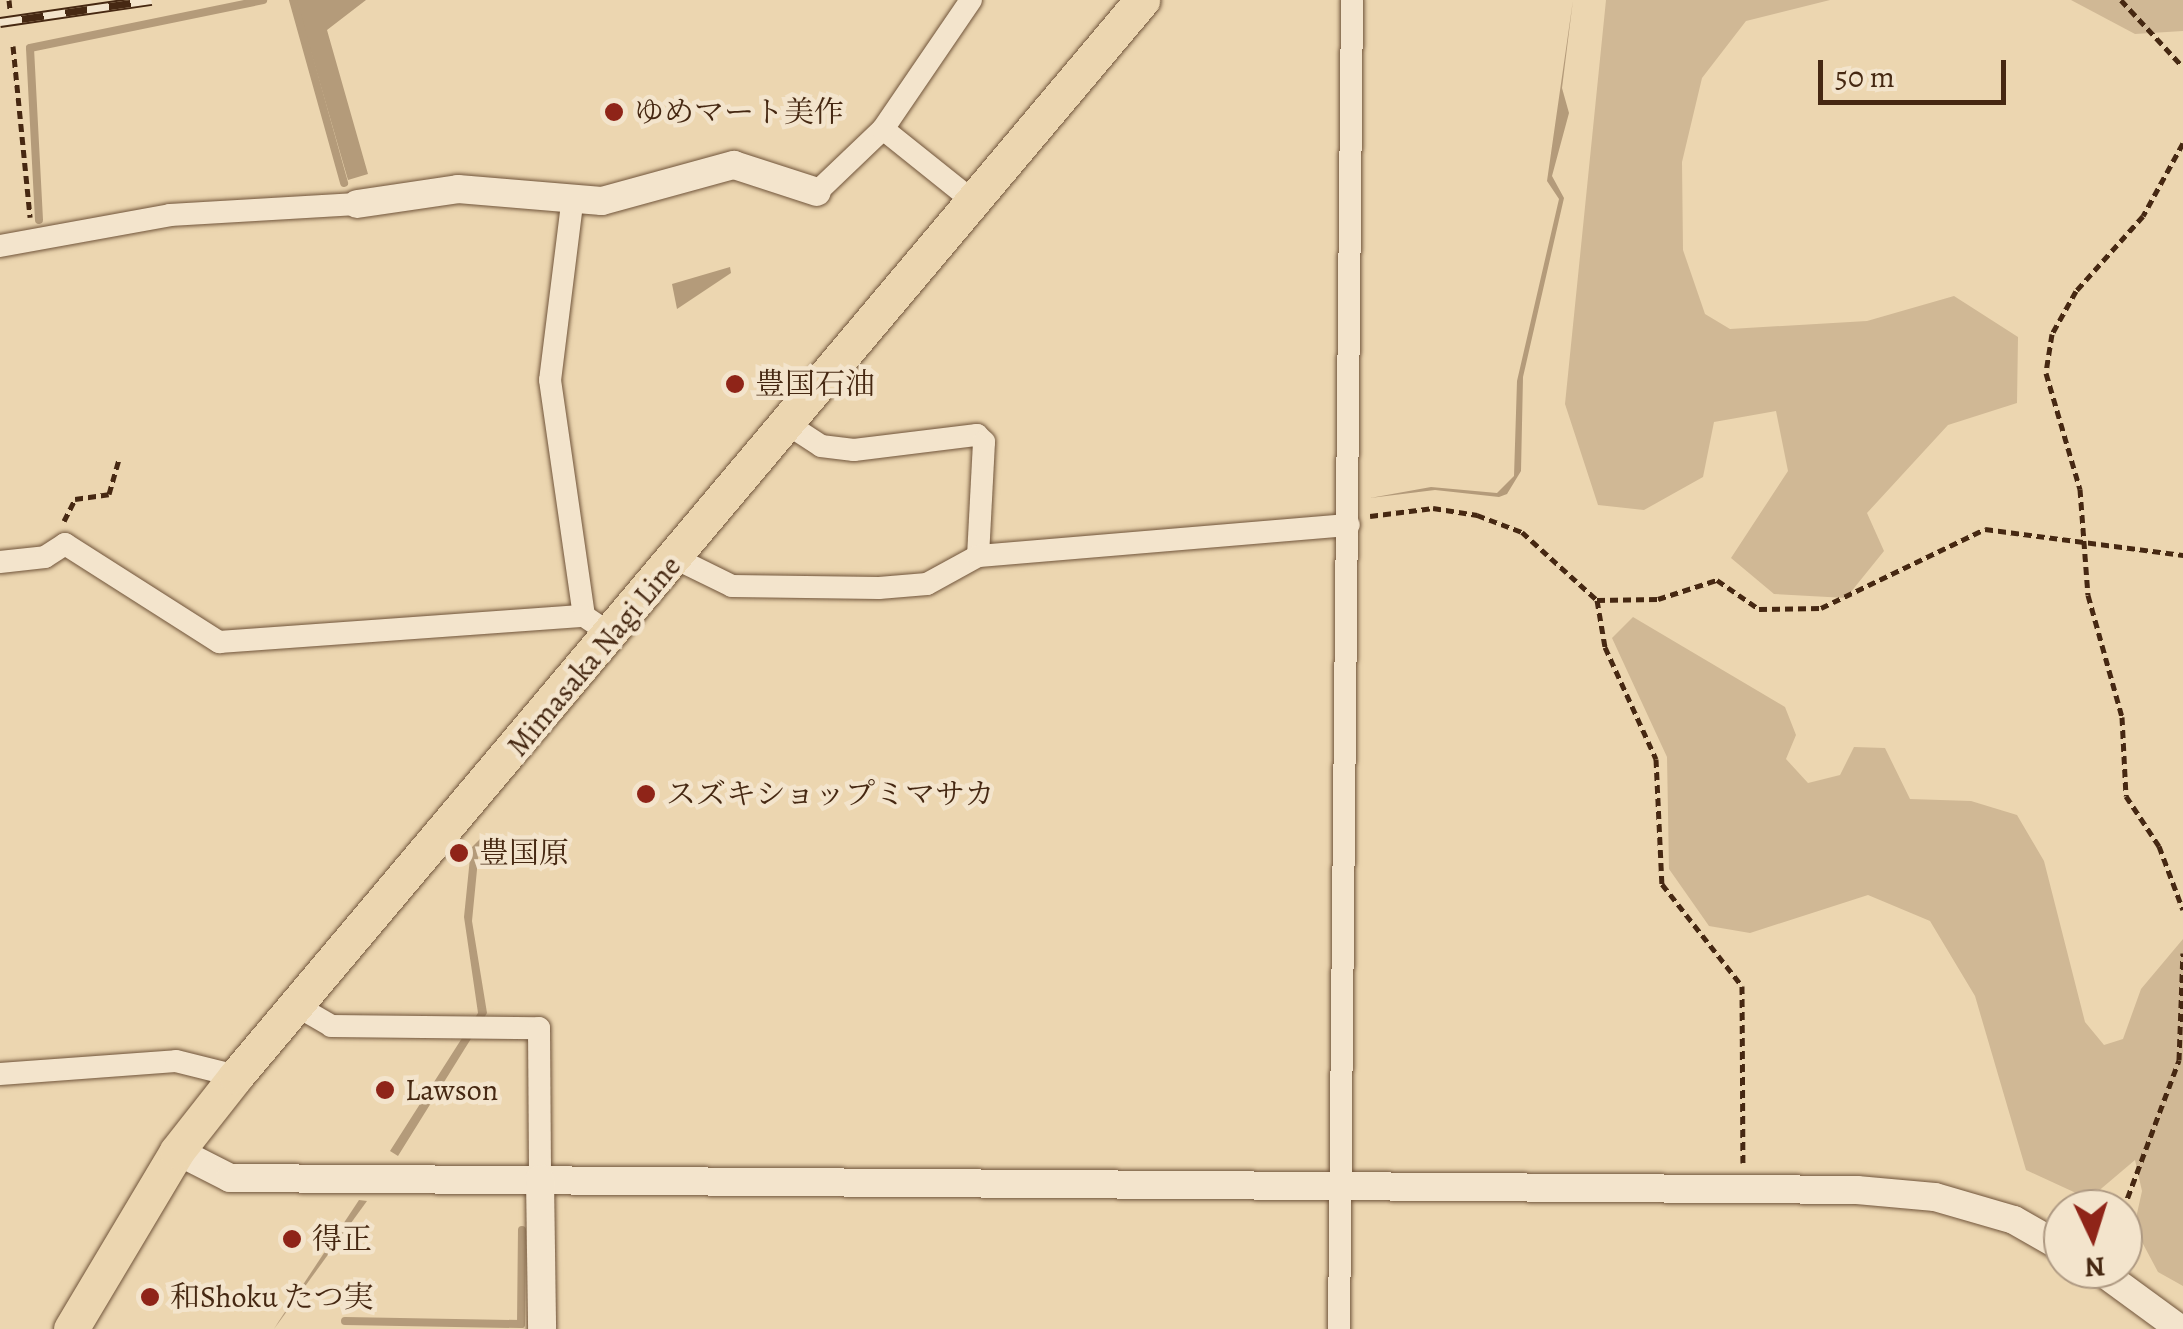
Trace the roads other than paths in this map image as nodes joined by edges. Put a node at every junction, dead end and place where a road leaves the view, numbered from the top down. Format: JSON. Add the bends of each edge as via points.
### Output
{"nodes":[{"id":1,"x":971,"y":0,"type":"edge"},
{"id":2,"x":1142,"y":0,"type":"edge"},
{"id":3,"x":1352,"y":0,"type":"edge"},
{"id":4,"x":882,"y":128,"type":"junction"},
{"id":5,"x":817,"y":192,"type":"joint"},
{"id":6,"x":973,"y":202,"type":"junction"},
{"id":7,"x":357,"y":204,"type":"joint"},
{"id":8,"x":572,"y":204,"type":"junction"},
{"id":9,"x":0,"y":246,"type":"edge"},
{"id":10,"x":789,"y":426,"type":"junction"},
{"id":11,"x":1349,"y":525,"type":"junction"},
{"id":12,"x":978,"y":556,"type":"junction"},
{"id":13,"x":677,"y":558,"type":"junction"},
{"id":14,"x":0,"y":562,"type":"edge"},
{"id":15,"x":598,"y":625,"type":"junction"},
{"id":16,"x":296,"y":1006,"type":"junction"},
{"id":17,"x":0,"y":1074,"type":"edge"},
{"id":18,"x":236,"y":1076,"type":"junction"},
{"id":19,"x":177,"y":1152,"type":"junction"},
{"id":20,"x":540,"y":1179,"type":"junction"},
{"id":21,"x":1340,"y":1184,"type":"junction"},
{"id":22,"x":2043,"y":1237,"type":"edge"},
{"id":23,"x":2125,"y":1289,"type":"edge"},
{"id":24,"x":71,"y":1329,"type":"edge"},
{"id":25,"x":542,"y":1329,"type":"edge"},
{"id":26,"x":1339,"y":1329,"type":"edge"},
{"id":27,"x":2180,"y":1329,"type":"edge"}],
"edges":[{"from":1,"to":4,"type":"street"},
{"from":2,"to":6,"type":"main road","name":"Mimasaka Nagi Line"},
{"from":3,"to":11,"type":"street"},
{"from":4,"to":5,"type":"street"},
{"from":4,"to":6,"type":"street"},
{"from":5,"to":8,"type":"street","via":[[734,165]]},
{"from":6,"to":10,"type":"main road","name":"Mimasaka Nagi Line"},
{"from":7,"to":8,"type":"street","via":[[458,189]]},
{"from":7,"to":9,"type":"street","via":[[170,215]]},
{"from":8,"to":15,"type":"street","via":[[550,380]]},
{"from":10,"to":12,"type":"street","via":[[821,446],[854,450],[976,435],[984,442]]},
{"from":10,"to":13,"type":"main road","name":"Mimasaka Nagi Line"},
{"from":11,"to":12,"type":"street"},
{"from":11,"to":21,"type":"street"},
{"from":12,"to":13,"type":"street","via":[[927,584],[879,588],[732,586]]},
{"from":13,"to":15,"type":"main road","name":"Mimasaka Nagi Line"},
{"from":14,"to":15,"type":"street","via":[[45,557],[65,544],[219,642]]},
{"from":15,"to":16,"type":"main road","name":"Mimasaka Nagi Line"},
{"from":16,"to":18,"type":"main road","name":"Mimasaka Nagi Line"},
{"from":16,"to":20,"type":"street","via":[[332,1026],[539,1028]]},
{"from":17,"to":18,"type":"street","via":[[176,1061]]},
{"from":18,"to":19,"type":"main road","name":"Mimasaka Nagi Line"},
{"from":19,"to":20,"type":"street","via":[[230,1178]]},
{"from":19,"to":24,"type":"main road","name":"Mimasaka Nagi Line"},
{"from":20,"to":21,"type":"street"},
{"from":20,"to":25,"type":"street"},
{"from":21,"to":22,"type":"street","via":[[1857,1190],[1934,1197],[2014,1220]]},
{"from":21,"to":26,"type":"street"},
{"from":23,"to":27,"type":"street"}]}
